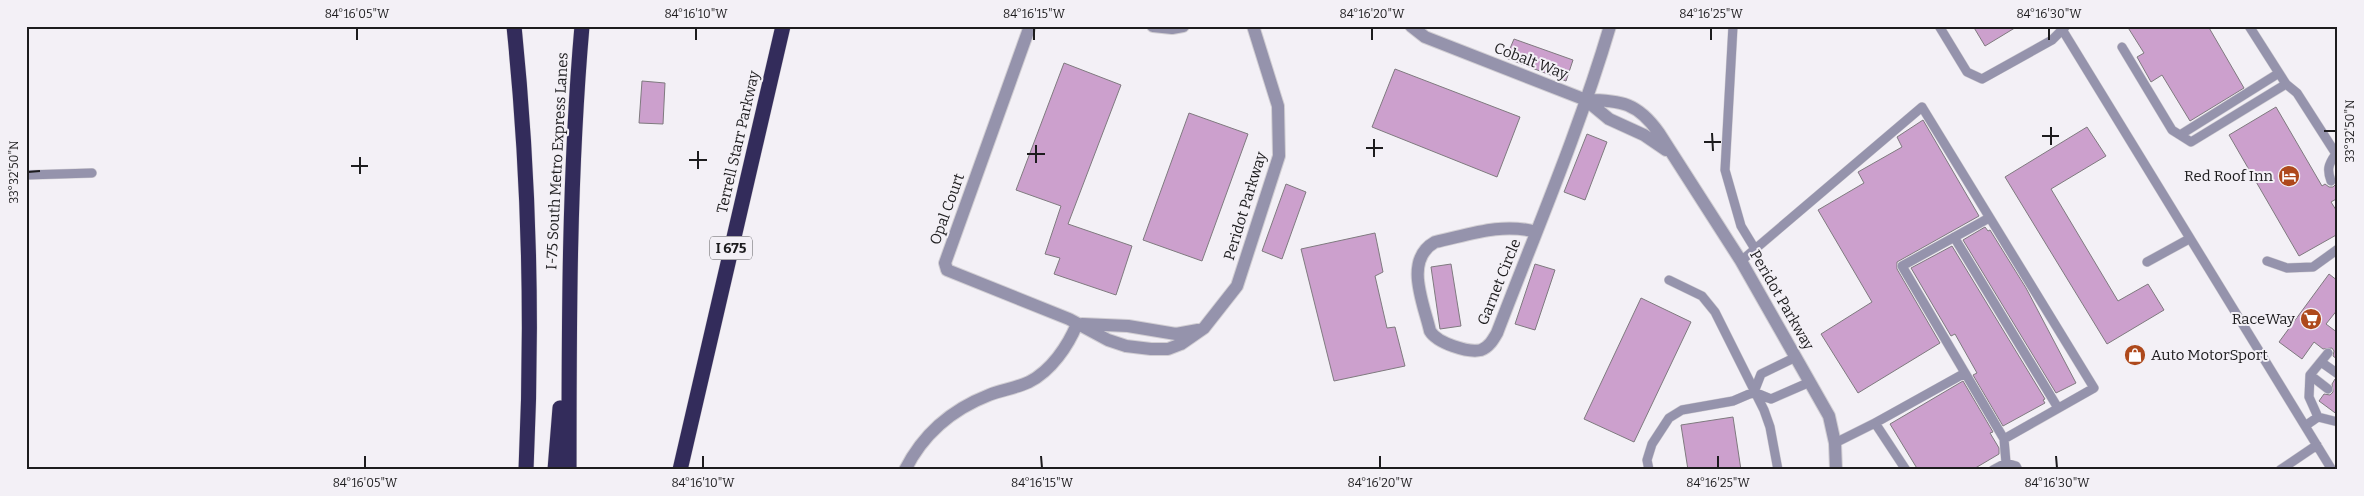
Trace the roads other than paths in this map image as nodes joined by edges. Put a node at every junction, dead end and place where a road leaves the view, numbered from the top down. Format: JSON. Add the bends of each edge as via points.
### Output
{"nodes":[{"id":1,"x":514,"y":26,"type":"edge"},
{"id":2,"x":582,"y":26,"type":"edge"},
{"id":3,"x":783,"y":26,"type":"edge"},
{"id":4,"x":1030,"y":26,"type":"edge"},
{"id":5,"x":1153,"y":26,"type":"edge"},
{"id":6,"x":1183,"y":26,"type":"edge"},
{"id":7,"x":1253,"y":26,"type":"edge"},
{"id":8,"x":1411,"y":26,"type":"edge"},
{"id":9,"x":1610,"y":26,"type":"edge"},
{"id":10,"x":1733,"y":26,"type":"edge"},
{"id":11,"x":1939,"y":26,"type":"edge"},
{"id":12,"x":2249,"y":26,"type":"edge"},
{"id":13,"x":2062,"y":27,"type":"edge"},
{"id":14,"x":2122,"y":47,"type":"dead end"},
{"id":15,"x":2279,"y":73,"type":"junction"},
{"id":16,"x":2286,"y":84,"type":"junction"},
{"id":17,"x":1586,"y":100,"type":"junction"},
{"id":18,"x":2180,"y":135,"type":"junction"},
{"id":19,"x":1674,"y":156,"type":"junction"},
{"id":20,"x":2336,"y":156,"type":"edge"},
{"id":21,"x":92,"y":173,"type":"dead end"},
{"id":22,"x":26,"y":175,"type":"edge"},
{"id":23,"x":2331,"y":181,"type":"dead end"},
{"id":24,"x":1989,"y":218,"type":"junction"},
{"id":25,"x":1536,"y":232,"type":"junction"},
{"id":26,"x":1954,"y":237,"type":"junction"},
{"id":27,"x":2189,"y":239,"type":"junction"},
{"id":28,"x":1755,"y":249,"type":"junction"},
{"id":29,"x":2338,"y":249,"type":"edge"},
{"id":30,"x":1741,"y":261,"type":"junction"},
{"id":31,"x":2267,"y":261,"type":"dead end"},
{"id":32,"x":2148,"y":262,"type":"dead end"},
{"id":33,"x":1669,"y":280,"type":"dead end"},
{"id":34,"x":569,"y":297,"type":"junction"},
{"id":35,"x":1077,"y":324,"type":"junction"},
{"id":36,"x":1204,"y":328,"type":"junction"},
{"id":37,"x":2328,"y":353,"type":"dead end"},
{"id":38,"x":1796,"y":357,"type":"junction"},
{"id":39,"x":2321,"y":362,"type":"junction"},
{"id":40,"x":1965,"y":373,"type":"junction"},
{"id":41,"x":2338,"y":374,"type":"edge"},
{"id":42,"x":2310,"y":375,"type":"junction"},
{"id":43,"x":1810,"y":382,"type":"junction"},
{"id":44,"x":2328,"y":389,"type":"dead end"},
{"id":45,"x":1754,"y":392,"type":"junction"},
{"id":46,"x":2058,"y":408,"type":"junction"},
{"id":47,"x":2318,"y":417,"type":"junction"},
{"id":48,"x":2338,"y":422,"type":"edge"},
{"id":49,"x":1875,"y":423,"type":"junction"},
{"id":50,"x":2305,"y":426,"type":"junction"},
{"id":51,"x":2004,"y":439,"type":"junction"},
{"id":52,"x":1835,"y":443,"type":"junction"},
{"id":53,"x":2317,"y":444,"type":"junction"},
{"id":54,"x":2006,"y":463,"type":"junction"},
{"id":55,"x":526,"y":470,"type":"edge"},
{"id":56,"x":555,"y":470,"type":"edge"},
{"id":57,"x":569,"y":470,"type":"edge"},
{"id":58,"x":680,"y":470,"type":"edge"},
{"id":59,"x":905,"y":470,"type":"edge"},
{"id":60,"x":1649,"y":470,"type":"edge"},
{"id":61,"x":1778,"y":470,"type":"edge"},
{"id":62,"x":1836,"y":470,"type":"edge"},
{"id":63,"x":1906,"y":470,"type":"edge"},
{"id":64,"x":1993,"y":470,"type":"edge"},
{"id":65,"x":2018,"y":470,"type":"edge"},
{"id":66,"x":2280,"y":470,"type":"edge"},
{"id":67,"x":2332,"y":470,"type":"edge"}],
"edges":[{"from":1,"to":55,"type":"highway","via":[[526,189]]},
{"from":2,"to":34,"type":"highway","name":"I-75 South Metro Express Lanes"},
{"from":3,"to":58,"type":"highway","name":"Terrell Starr Parkway","number":"I 675"},
{"from":4,"to":35,"type":"street","name":"Opal Court","via":[[945,262],[947,270]]},
{"from":5,"to":6,"type":"street"},
{"from":7,"to":36,"type":"street","name":"Peridot Parkway","via":[[1278,106],[1279,156],[1237,286]]},
{"from":8,"to":17,"type":"street","name":"Cobalt Way","via":[[1425,36]]},
{"from":9,"to":17,"type":"street"},
{"from":10,"to":28,"type":"lane","via":[[1725,170],[1741,226]]},
{"from":11,"to":13,"type":"lane","via":[[1967,72],[1982,80],[2052,40]]},
{"from":12,"to":15,"type":"lane"},
{"from":13,"to":27,"type":"lane"},
{"from":14,"to":18,"type":"lane","via":[[2172,130]]},
{"from":15,"to":16,"type":"lane"},
{"from":15,"to":18,"type":"lane"},
{"from":16,"to":18,"type":"lane","via":[[2191,142]]},
{"from":16,"to":20,"type":"lane","via":[[2297,93]]},
{"from":17,"to":19,"type":"street","name":"Peridot Parkway","via":[[1609,119],[1644,134]]},
{"from":17,"to":19,"type":"street","name":"Peridot Parkway","via":[[1614,100],[1644,114]]},
{"from":17,"to":25,"type":"street","name":"Garnet Circle"},
{"from":19,"to":30,"type":"street","name":"Peridot Parkway"},
{"from":20,"to":23,"type":"lane","via":[[2329,164]]},
{"from":21,"to":22,"type":"lane"},
{"from":24,"to":26,"type":"lane"},
{"from":24,"to":28,"type":"lane","via":[[1922,107]]},
{"from":24,"to":46,"type":"lane","via":[[2094,388]]},
{"from":25,"to":25,"type":"street","name":"Garnet Circle","via":[[1497,333],[1488,346],[1472,350],[1434,337],[1418,277],[1418,261],[1426,248],[1435,242],[1505,227]]},
{"from":26,"to":40,"type":"lane","via":[[1902,266]]},
{"from":26,"to":46,"type":"lane"},
{"from":27,"to":32,"type":"lane"},
{"from":27,"to":50,"type":"lane"},
{"from":28,"to":30,"type":"lane"},
{"from":29,"to":31,"type":"lane","via":[[2313,267],[2287,268]]},
{"from":30,"to":38,"type":"street","name":"Peridot Parkway"},
{"from":33,"to":45,"type":"lane","via":[[1702,296],[1715,312]]},
{"from":34,"to":56,"type":"highway"},
{"from":34,"to":57,"type":"highway"},
{"from":35,"to":36,"type":"street","via":[[1128,326],[1176,334]]},
{"from":35,"to":36,"type":"street","name":"Peridot Parkway","via":[[1117,343],[1151,349],[1177,346]]},
{"from":35,"to":59,"type":"street","via":[[1066,346],[1044,370],[1029,382],[986,396],[951,415],[931,432]]},
{"from":37,"to":39,"type":"lane"},
{"from":38,"to":43,"type":"street","name":"Peridot Parkway"},
{"from":38,"to":45,"type":"lane","via":[[1761,374]]},
{"from":39,"to":41,"type":"lane"},
{"from":39,"to":42,"type":"lane"},
{"from":40,"to":49,"type":"lane"},
{"from":40,"to":51,"type":"lane"},
{"from":42,"to":44,"type":"lane"},
{"from":42,"to":47,"type":"lane","via":[[2309,397]]},
{"from":43,"to":45,"type":"lane","via":[[1771,399]]},
{"from":43,"to":52,"type":"street","name":"Peridot Parkway","via":[[1829,416]]},
{"from":45,"to":60,"type":"lane","via":[[1733,401],[1682,410],[1669,418],[1652,444],[1647,460]]},
{"from":45,"to":61,"type":"lane","via":[[1770,427]]},
{"from":46,"to":51,"type":"lane"},
{"from":47,"to":48,"type":"lane"},
{"from":47,"to":50,"type":"lane"},
{"from":49,"to":52,"type":"lane"},
{"from":49,"to":63,"type":"lane"},
{"from":50,"to":53,"type":"lane"},
{"from":51,"to":54,"type":"lane"},
{"from":52,"to":62,"type":"street","name":"Peridot Parkway"},
{"from":53,"to":66,"type":"lane"},
{"from":53,"to":67,"type":"lane"},
{"from":54,"to":64,"type":"lane"},
{"from":54,"to":65,"type":"lane"}]}
